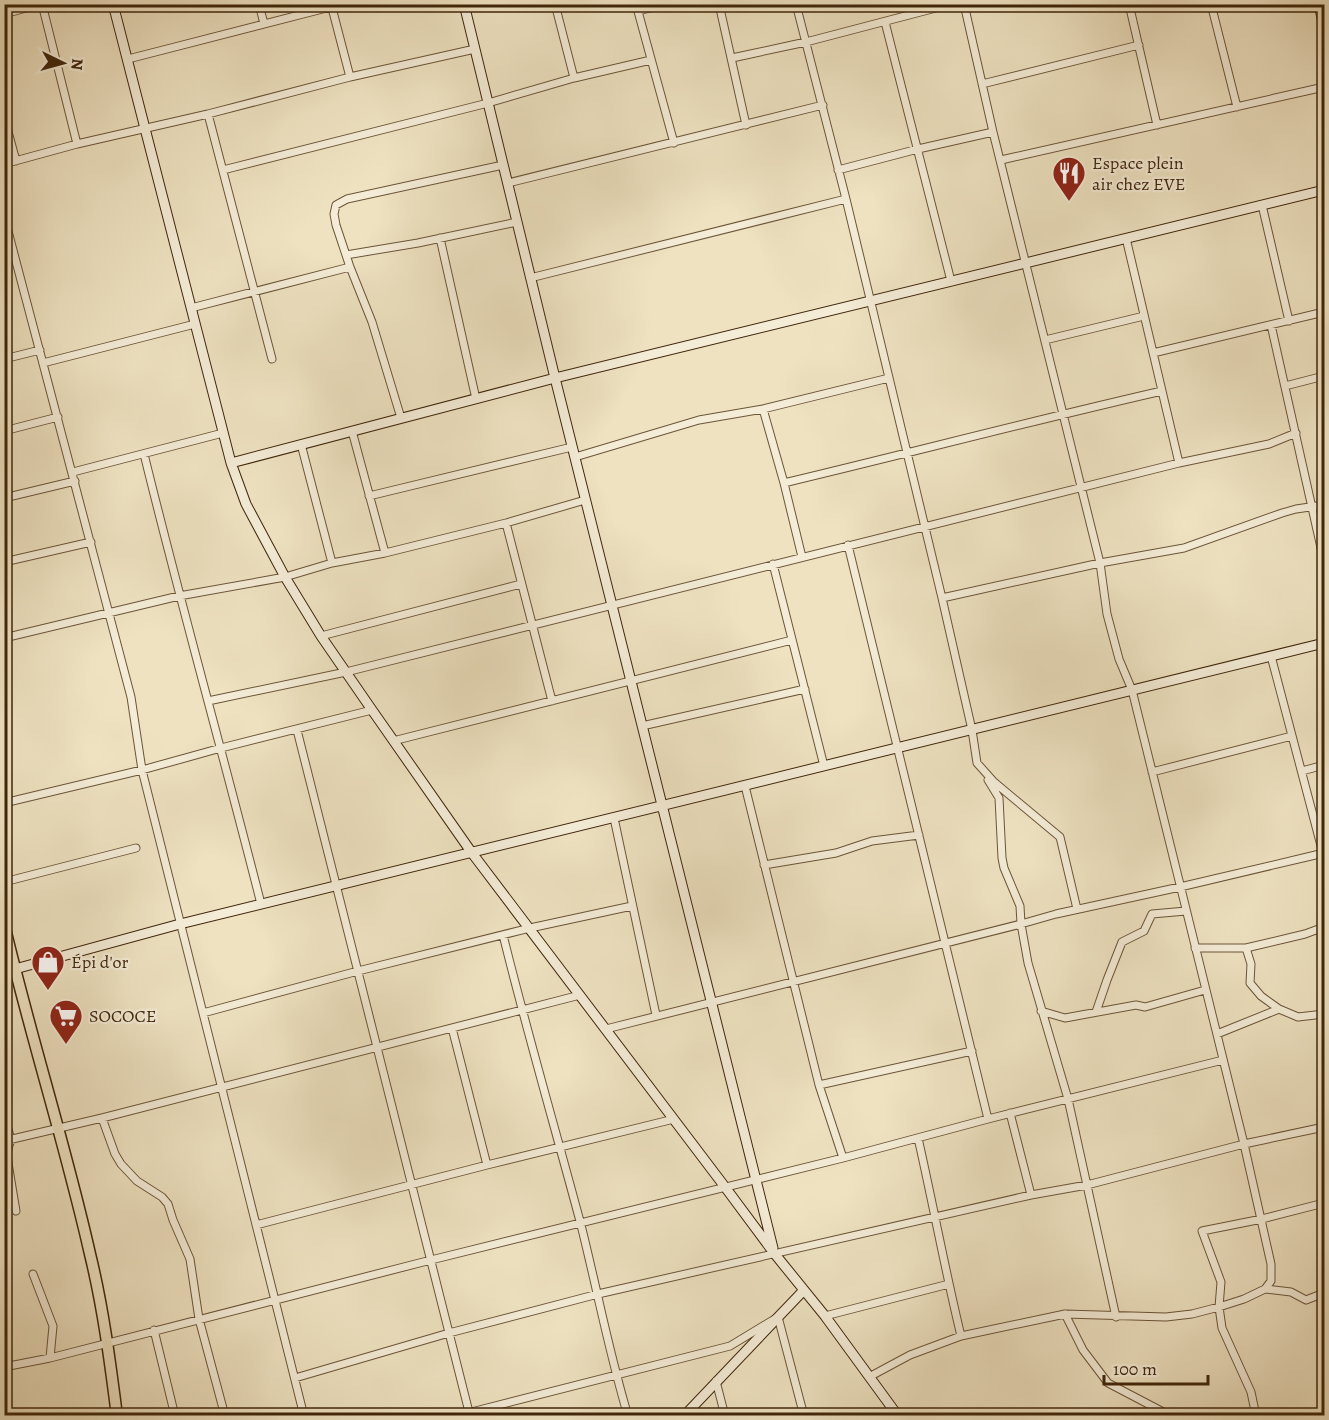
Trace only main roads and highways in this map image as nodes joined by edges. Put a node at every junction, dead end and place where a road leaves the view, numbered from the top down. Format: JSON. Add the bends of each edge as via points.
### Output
{"nodes":[{"id":1,"x":4,"y":924,"type":"edge"},
{"id":2,"x":10,"y":970,"type":"edge"},
{"id":3,"x":117,"y":1416,"type":"edge"}],
"edges":[{"from":1,"to":2,"type":"main road"},
{"from":2,"to":3,"type":"main road","via":[[59,1128],[90,1254]]}]}
